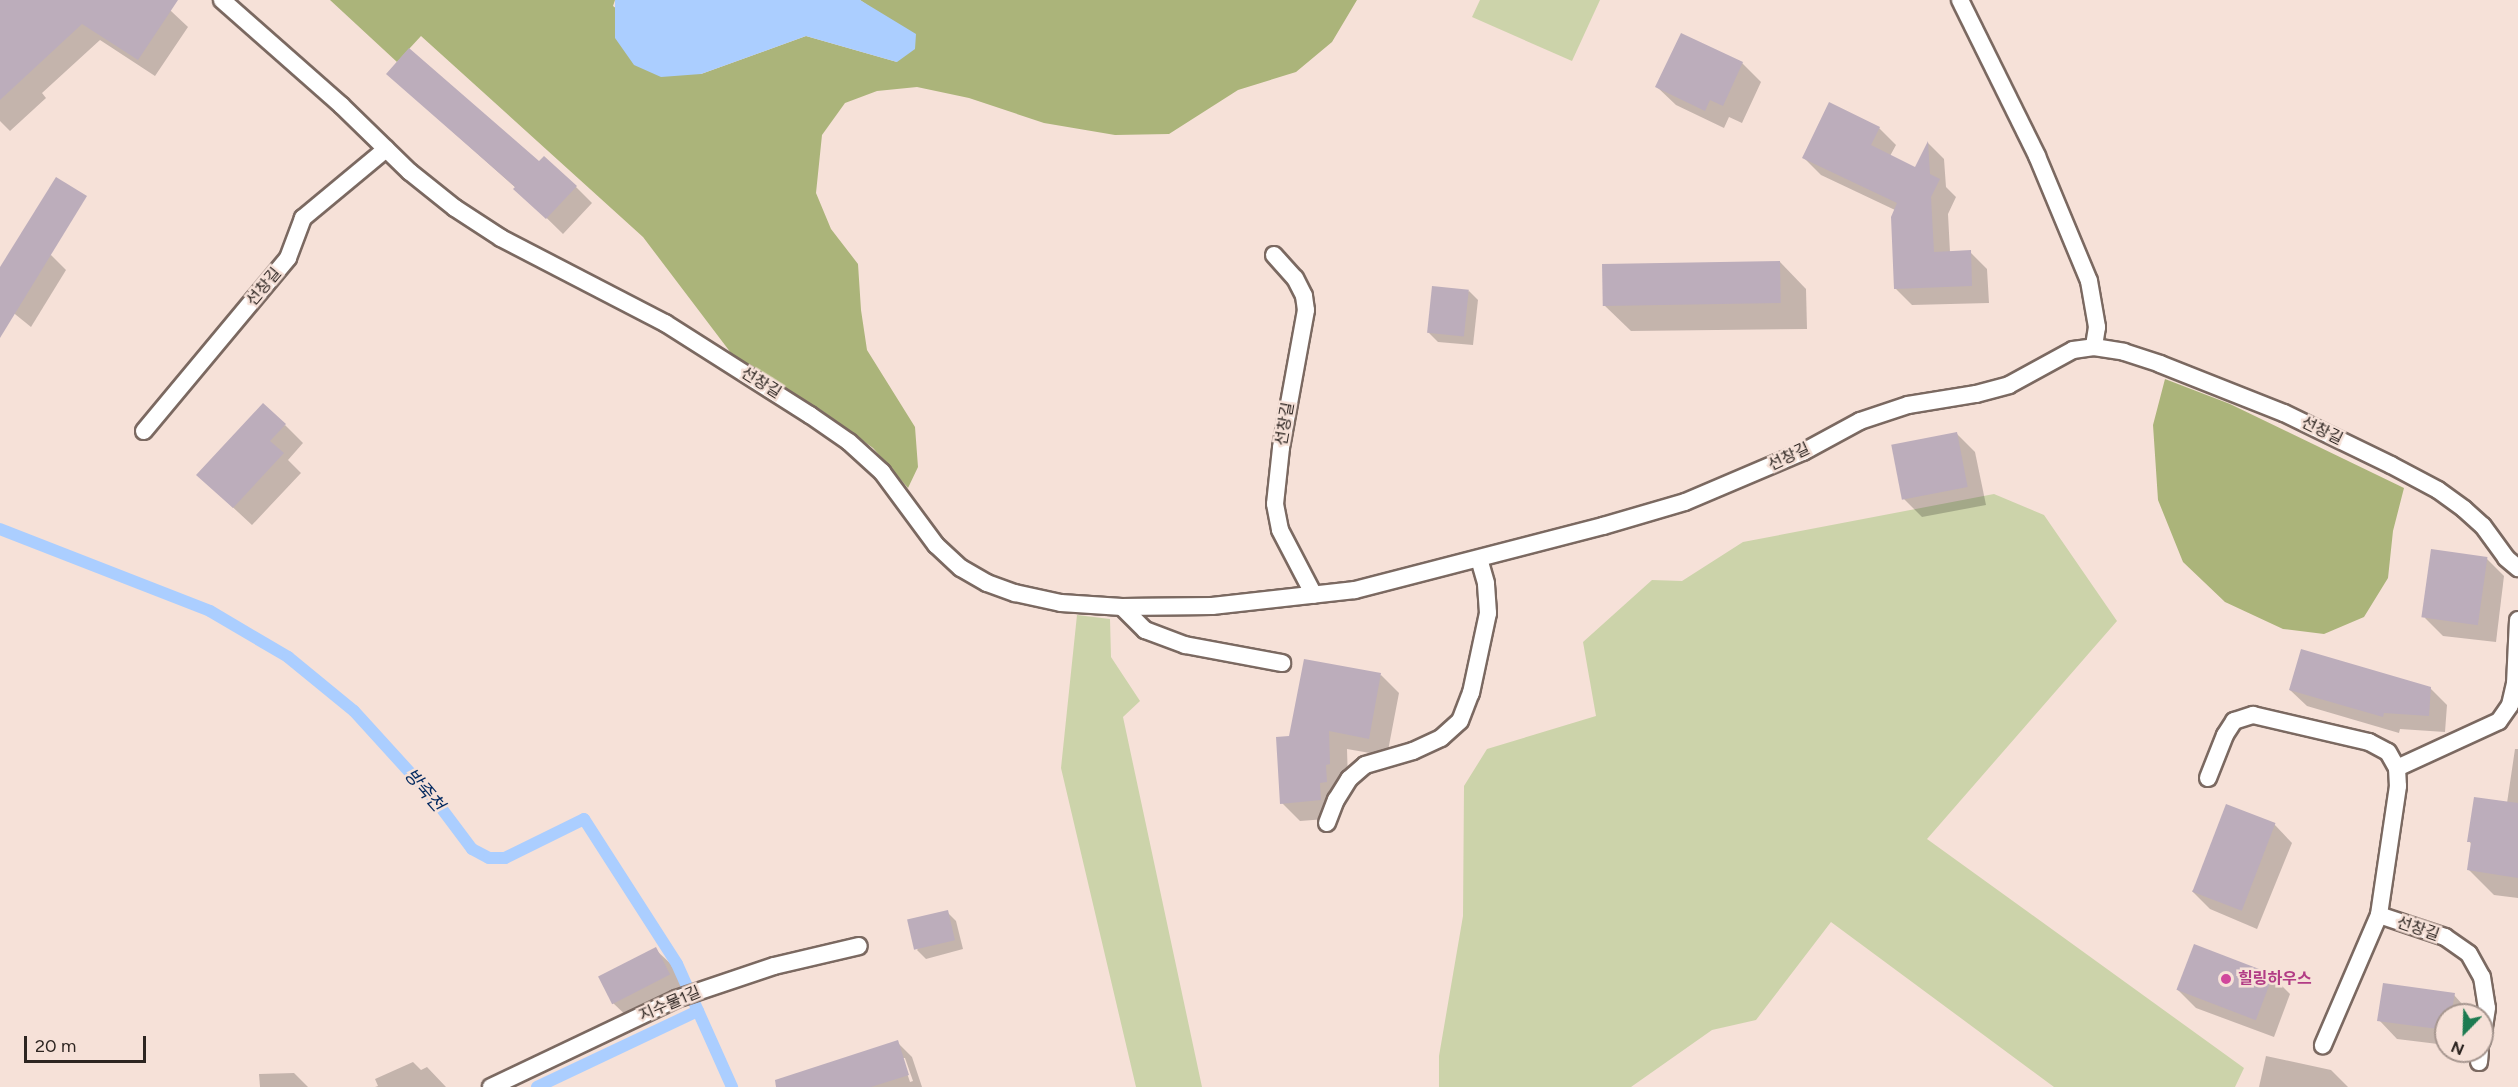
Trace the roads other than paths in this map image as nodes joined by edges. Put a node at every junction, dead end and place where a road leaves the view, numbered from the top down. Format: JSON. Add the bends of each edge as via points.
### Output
{"nodes":[{"id":1,"x":222,"y":0,"type":"edge"},
{"id":2,"x":1958,"y":2,"type":"edge"},
{"id":3,"x":386,"y":149,"type":"junction"},
{"id":4,"x":1274,"y":255,"type":"dead end"},
{"id":5,"x":2094,"y":347,"type":"junction"},
{"id":6,"x":144,"y":431,"type":"dead end"},
{"id":7,"x":1479,"y":559,"type":"junction"},
{"id":8,"x":2518,"y":568,"type":"edge"},
{"id":9,"x":1314,"y":595,"type":"junction"},
{"id":10,"x":1122,"y":607,"type":"junction"},
{"id":11,"x":2518,"y":620,"type":"edge"},
{"id":12,"x":1282,"y":663,"type":"dead end"},
{"id":13,"x":2397,"y":768,"type":"junction"},
{"id":14,"x":2208,"y":778,"type":"dead end"},
{"id":15,"x":1327,"y":823,"type":"dead end"},
{"id":16,"x":2379,"y":915,"type":"junction"},
{"id":17,"x":859,"y":946,"type":"dead end"},
{"id":18,"x":2486,"y":1003,"type":"edge"},
{"id":19,"x":2323,"y":1045,"type":"dead end"},
{"id":20,"x":491,"y":1087,"type":"edge"}],
"edges":[{"from":1,"to":3,"type":"lane","name":"선창길"},
{"from":2,"to":5,"type":"lane","via":[[2037,156],[2089,281],[2097,327]]},
{"from":3,"to":6,"type":"lane","name":"선창길","via":[[303,218],[288,258]]},
{"from":3,"to":10,"type":"lane","name":"선창길","via":[[455,208],[501,238],[665,323],[849,442],[882,472],[936,545],[961,568],[1015,594],[1062,603]]},
{"from":4,"to":9,"type":"lane","name":"선창길","via":[[1295,278],[1306,310],[1275,504],[1280,530]]},
{"from":5,"to":7,"type":"lane","name":"선창길","via":[[2073,350],[2008,385],[1908,405],[1860,421],[1803,452],[1685,502]]},
{"from":5,"to":8,"type":"lane","name":"선창길","via":[[2160,363],[2284,413],[2391,465],[2464,509]]},
{"from":7,"to":9,"type":"lane","name":"선창길","via":[[1355,590]]},
{"from":7,"to":15,"type":"lane","via":[[1488,613],[1471,693],[1460,721],[1442,738],[1413,752],[1365,765],[1349,779]]},
{"from":9,"to":10,"type":"lane","name":"선창길","via":[[1212,606]]},
{"from":10,"to":12,"type":"lane","via":[[1145,630],[1185,645]]},
{"from":11,"to":13,"type":"lane","via":[[2515,684],[2510,705],[2499,721]]},
{"from":13,"to":14,"type":"lane","via":[[2388,752],[2369,742],[2253,715],[2234,721]]},
{"from":13,"to":16,"type":"lane","name":"선창길","via":[[2398,786]]},
{"from":16,"to":18,"type":"lane","name":"선창길","via":[[2445,937],[2469,954],[2482,977]]},
{"from":16,"to":19,"type":"lane","name":"선창길"},
{"from":17,"to":20,"type":"lane","name":"지수물1길","via":[[774,966],[676,999]]}]}
